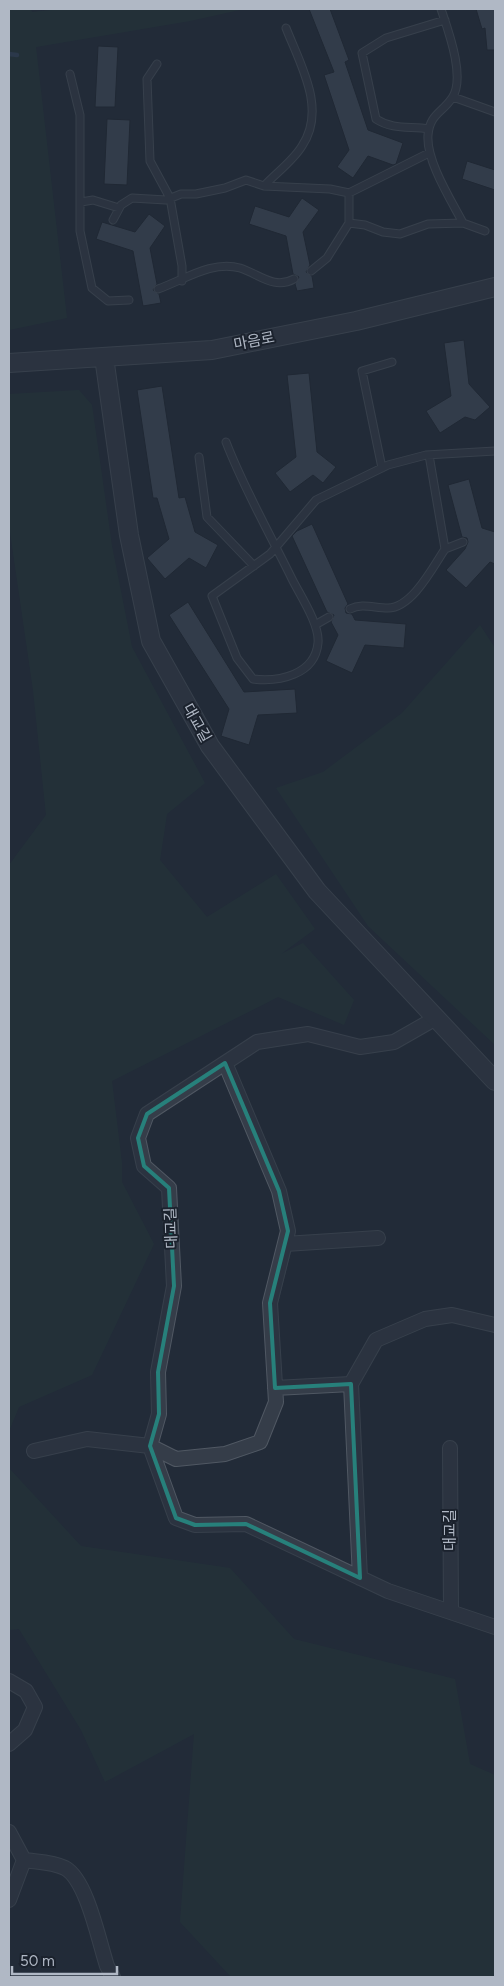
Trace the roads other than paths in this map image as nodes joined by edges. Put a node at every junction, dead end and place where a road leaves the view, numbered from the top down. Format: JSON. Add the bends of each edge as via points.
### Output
{"nodes":[{"id":1,"x":441,"y":9,"type":"edge"},
{"id":2,"x":445,"y":20,"type":"junction"},
{"id":3,"x":286,"y":28,"type":"dead end"},
{"id":4,"x":157,"y":64,"type":"dead end"},
{"id":5,"x":70,"y":74,"type":"dead end"},
{"id":6,"x":453,"y":97,"type":"junction"},
{"id":7,"x":495,"y":112,"type":"edge"},
{"id":8,"x":429,"y":129,"type":"junction"},
{"id":9,"x":429,"y":153,"type":"junction"},
{"id":10,"x":264,"y":186,"type":"junction"},
{"id":11,"x":349,"y":193,"type":"junction"},
{"id":12,"x":170,"y":198,"type":"junction"},
{"id":13,"x":81,"y":202,"type":"junction"},
{"id":14,"x":119,"y":208,"type":"junction"},
{"id":15,"x":113,"y":220,"type":"dead end"},
{"id":16,"x":349,"y":223,"type":"junction"},
{"id":17,"x":463,"y":223,"type":"junction"},
{"id":18,"x":485,"y":231,"type":"dead end"},
{"id":19,"x":311,"y":271,"type":"dead end"},
{"id":20,"x":294,"y":279,"type":"dead end"},
{"id":21,"x":182,"y":281,"type":"junction"},
{"id":22,"x":495,"y":287,"type":"edge"},
{"id":23,"x":158,"y":289,"type":"dead end"},
{"id":24,"x":129,"y":300,"type":"dead end"},
{"id":25,"x":104,"y":358,"type":"junction"},
{"id":26,"x":392,"y":362,"type":"dead end"},
{"id":27,"x":9,"y":363,"type":"edge"},
{"id":28,"x":226,"y":442,"type":"dead end"},
{"id":29,"x":495,"y":451,"type":"edge"},
{"id":30,"x":429,"y":455,"type":"junction"},
{"id":31,"x":199,"y":456,"type":"dead end"},
{"id":32,"x":382,"y":468,"type":"junction"},
{"id":33,"x":463,"y":542,"type":"dead end"},
{"id":34,"x":276,"y":547,"type":"junction"},
{"id":35,"x":446,"y":549,"type":"junction"},
{"id":36,"x":254,"y":566,"type":"junction"},
{"id":37,"x":350,"y":609,"type":"dead end"},
{"id":38,"x":329,"y":617,"type":"dead end"},
{"id":39,"x":315,"y":625,"type":"junction"},
{"id":40,"x":436,"y":1018,"type":"junction"},
{"id":41,"x":225,"y":1063,"type":"junction"},
{"id":42,"x":495,"y":1081,"type":"edge"},
{"id":43,"x":378,"y":1238,"type":"dead end"},
{"id":44,"x":285,"y":1244,"type":"junction"},
{"id":45,"x":495,"y":1325,"type":"edge"},
{"id":46,"x":351,"y":1384,"type":"junction"},
{"id":47,"x":275,"y":1388,"type":"junction"},
{"id":48,"x":150,"y":1446,"type":"junction"},
{"id":49,"x":450,"y":1448,"type":"dead end"},
{"id":50,"x":34,"y":1451,"type":"dead end"},
{"id":51,"x":360,"y":1578,"type":"junction"},
{"id":52,"x":451,"y":1612,"type":"junction"},
{"id":53,"x":495,"y":1627,"type":"edge"},
{"id":54,"x":9,"y":1681,"type":"edge"},
{"id":55,"x":9,"y":1744,"type":"edge"},
{"id":56,"x":9,"y":1832,"type":"edge"},
{"id":57,"x":24,"y":1860,"type":"junction"},
{"id":58,"x":9,"y":1900,"type":"edge"},
{"id":59,"x":113,"y":1977,"type":"edge"}],
"edges":[{"from":1,"to":2,"type":"lane"},
{"from":2,"to":6,"type":"lane","via":[[458,73]]},
{"from":2,"to":8,"type":"lane","via":[[386,38],[362,53],[376,119],[388,127]]},
{"from":3,"to":10,"type":"lane","via":[[310,88],[313,116],[303,146]]},
{"from":4,"to":12,"type":"lane","via":[[147,79],[150,161]]},
{"from":5,"to":13,"type":"lane","via":[[80,114]]},
{"from":6,"to":7,"type":"lane"},
{"from":6,"to":8,"type":"lane","via":[[431,120]]},
{"from":8,"to":9,"type":"lane"},
{"from":9,"to":11,"type":"lane"},
{"from":9,"to":17,"type":"lane"},
{"from":10,"to":11,"type":"lane"},
{"from":10,"to":12,"type":"lane","via":[[246,180],[225,188]]},
{"from":11,"to":16,"type":"lane"},
{"from":12,"to":14,"type":"lane","via":[[132,198]]},
{"from":12,"to":21,"type":"lane"},
{"from":13,"to":14,"type":"lane","via":[[93,200]]},
{"from":13,"to":24,"type":"lane","via":[[80,231],[92,288],[108,301]]},
{"from":14,"to":15,"type":"lane"},
{"from":16,"to":17,"type":"lane","via":[[400,234],[428,224]]},
{"from":16,"to":19,"type":"lane","via":[[327,258]]},
{"from":17,"to":18,"type":"lane"},
{"from":20,"to":21,"type":"lane","via":[[285,284],[268,281],[241,268],[216,266]]},
{"from":21,"to":23,"type":"lane"},
{"from":22,"to":25,"type":"street","name":"마음로","via":[[356,321],[212,350]]},
{"from":25,"to":27,"type":"street","name":"마음로"},
{"from":25,"to":40,"type":"street","name":"대교길","via":[[129,534],[152,641],[210,746],[317,891]]},
{"from":26,"to":32,"type":"lane","via":[[362,371]]},
{"from":28,"to":34,"type":"lane"},
{"from":29,"to":30,"type":"lane"},
{"from":30,"to":32,"type":"lane"},
{"from":30,"to":35,"type":"lane"},
{"from":31,"to":36,"type":"lane","via":[[206,517]]},
{"from":32,"to":34,"type":"lane","via":[[316,500]]},
{"from":33,"to":35,"type":"lane"},
{"from":34,"to":36,"type":"lane"},
{"from":34,"to":39,"type":"lane"},
{"from":35,"to":37,"type":"lane","via":[[404,603],[391,608],[358,605]]},
{"from":36,"to":39,"type":"lane","via":[[212,596],[237,658],[253,679],[271,681],[298,673],[312,661],[319,642]]},
{"from":38,"to":39,"type":"lane"},
{"from":40,"to":41,"type":"street","name":"대교길","via":[[394,1042],[360,1047],[308,1034],[257,1042]]},
{"from":40,"to":42,"type":"street","name":"대교길"},
{"from":41,"to":44,"type":"street","via":[[279,1192],[288,1231]]},
{"from":41,"to":48,"type":"street","name":"대교길","via":[[147,1114],[138,1138],[144,1166],[170,1188],[174,1286],[158,1372],[160,1414]]},
{"from":43,"to":44,"type":"street"},
{"from":44,"to":47,"type":"street","via":[[270,1303]]},
{"from":45,"to":46,"type":"street","via":[[452,1315],[425,1319],[376,1340]]},
{"from":46,"to":47,"type":"street"},
{"from":46,"to":51,"type":"street"},
{"from":47,"to":48,"type":"street","via":[[276,1402],[260,1442],[225,1454],[176,1459]]},
{"from":48,"to":50,"type":"street","via":[[87,1439]]},
{"from":48,"to":51,"type":"street","via":[[176,1518],[195,1525],[246,1524]]},
{"from":49,"to":52,"type":"street","name":"대교길"},
{"from":51,"to":52,"type":"street"},
{"from":52,"to":53,"type":"street"},
{"from":54,"to":55,"type":"street","via":[[26,1691],[35,1707],[25,1730]]},
{"from":56,"to":57,"type":"street"},
{"from":57,"to":58,"type":"street"},
{"from":57,"to":59,"type":"street","via":[[51,1863],[67,1869],[80,1882]]}]}
